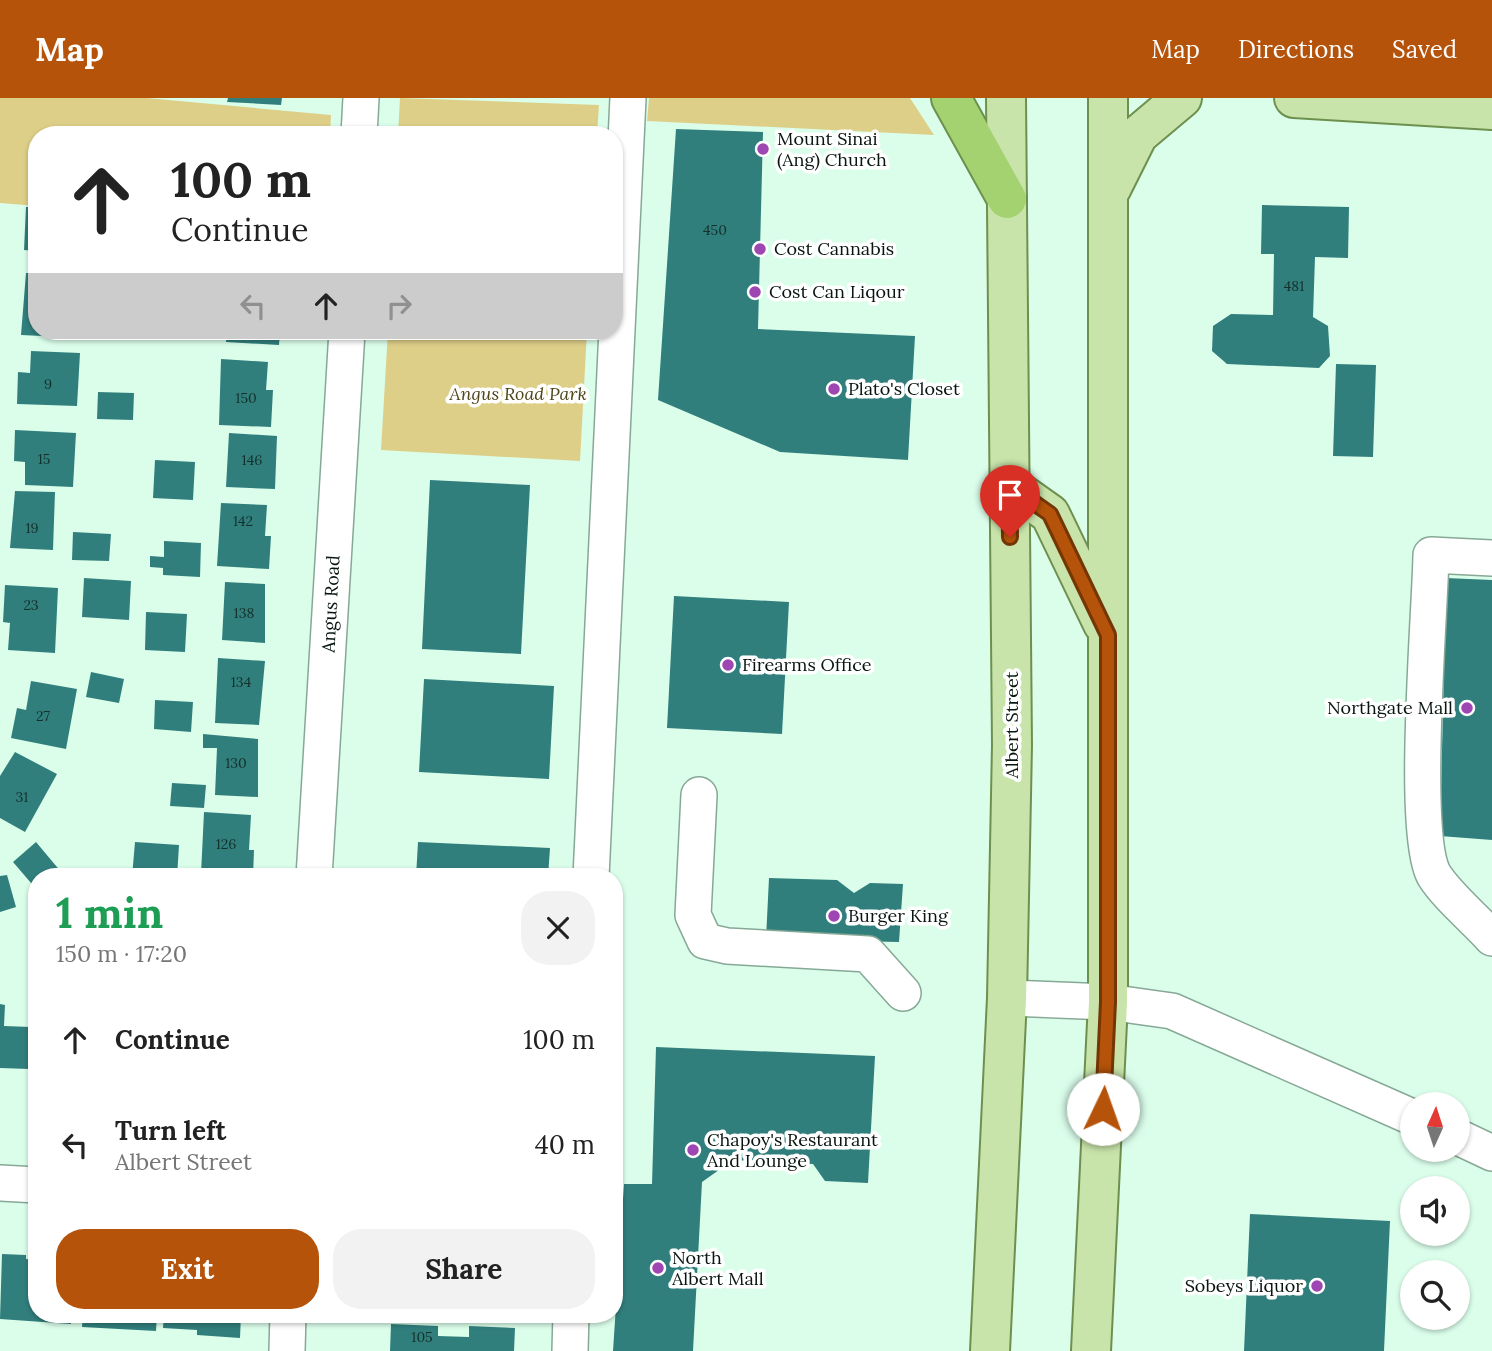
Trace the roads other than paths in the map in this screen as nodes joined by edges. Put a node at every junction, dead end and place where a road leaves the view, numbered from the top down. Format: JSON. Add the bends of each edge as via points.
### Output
{"nodes":[{"id":1,"x":361,"y":98,"type":"edge"},
{"id":2,"x":628,"y":98,"type":"edge"},
{"id":3,"x":951,"y":98,"type":"edge"},
{"id":4,"x":1006,"y":98,"type":"edge"},
{"id":5,"x":1108,"y":98,"type":"edge"},
{"id":6,"x":1182,"y":98,"type":"edge"},
{"id":7,"x":1294,"y":98,"type":"edge"},
{"id":8,"x":1492,"y":110,"type":"edge"},
{"id":9,"x":359,"y":126,"type":"edge"},
{"id":10,"x":1107,"y":197,"type":"junction"},
{"id":11,"x":1007,"y":199,"type":"junction"},
{"id":12,"x":623,"y":203,"type":"edge"},
{"id":13,"x":346,"y":340,"type":"edge"},
{"id":14,"x":617,"y":340,"type":"edge"},
{"id":15,"x":1009,"y":485,"type":"junction"},
{"id":16,"x":1492,"y":558,"type":"edge"},
{"id":17,"x":1108,"y":635,"type":"junction"},
{"id":18,"x":699,"y":794,"type":"dead end"},
{"id":19,"x":315,"y":868,"type":"edge"},
{"id":20,"x":591,"y":868,"type":"edge"},
{"id":21,"x":1492,"y":938,"type":"edge"},
{"id":22,"x":903,"y":993,"type":"dead end"},
{"id":23,"x":1007,"y":998,"type":"junction"},
{"id":24,"x":1108,"y":1002,"type":"junction"},
{"id":25,"x":1400,"y":1112,"type":"edge"},
{"id":26,"x":1470,"y":1143,"type":"edge"},
{"id":27,"x":1492,"y":1153,"type":"edge"},
{"id":28,"x":0,"y":1183,"type":"edge"},
{"id":29,"x":28,"y":1185,"type":"edge"},
{"id":30,"x":288,"y":1323,"type":"edge"},
{"id":31,"x":572,"y":1323,"type":"edge"},
{"id":32,"x":287,"y":1351,"type":"edge"},
{"id":33,"x":570,"y":1351,"type":"edge"},
{"id":34,"x":990,"y":1351,"type":"edge"},
{"id":35,"x":1091,"y":1351,"type":"edge"}],
"edges":[{"from":1,"to":9,"type":"street"},
{"from":2,"to":12,"type":"street"},
{"from":3,"to":11,"type":"highway"},
{"from":4,"to":11,"type":"main road","name":"Albert Street"},
{"from":5,"to":10,"type":"main road"},
{"from":6,"to":10,"type":"main road","via":[[1138,135]]},
{"from":7,"to":8,"type":"main road"},
{"from":10,"to":17,"type":"main road"},
{"from":11,"to":15,"type":"main road","name":"Albert Street"},
{"from":13,"to":19,"type":"street","name":"Angus Road"},
{"from":14,"to":20,"type":"street"},
{"from":15,"to":17,"type":"main road","via":[[1050,514]]},
{"from":15,"to":23,"type":"main road","name":"Albert Street","via":[[1013,745]]},
{"from":16,"to":21,"type":"street","via":[[1431,555],[1424,776],[1425,839],[1434,874]]},
{"from":17,"to":24,"type":"main road"},
{"from":18,"to":22,"type":"street","via":[[693,915],[705,941],[868,954]]},
{"from":23,"to":24,"type":"street"},
{"from":23,"to":34,"type":"main road","name":"Albert Street"},
{"from":24,"to":25,"type":"street","via":[[1172,1011]]},
{"from":24,"to":35,"type":"main road"},
{"from":26,"to":27,"type":"street"},
{"from":28,"to":29,"type":"street"},
{"from":30,"to":32,"type":"street"},
{"from":31,"to":33,"type":"street"}]}
